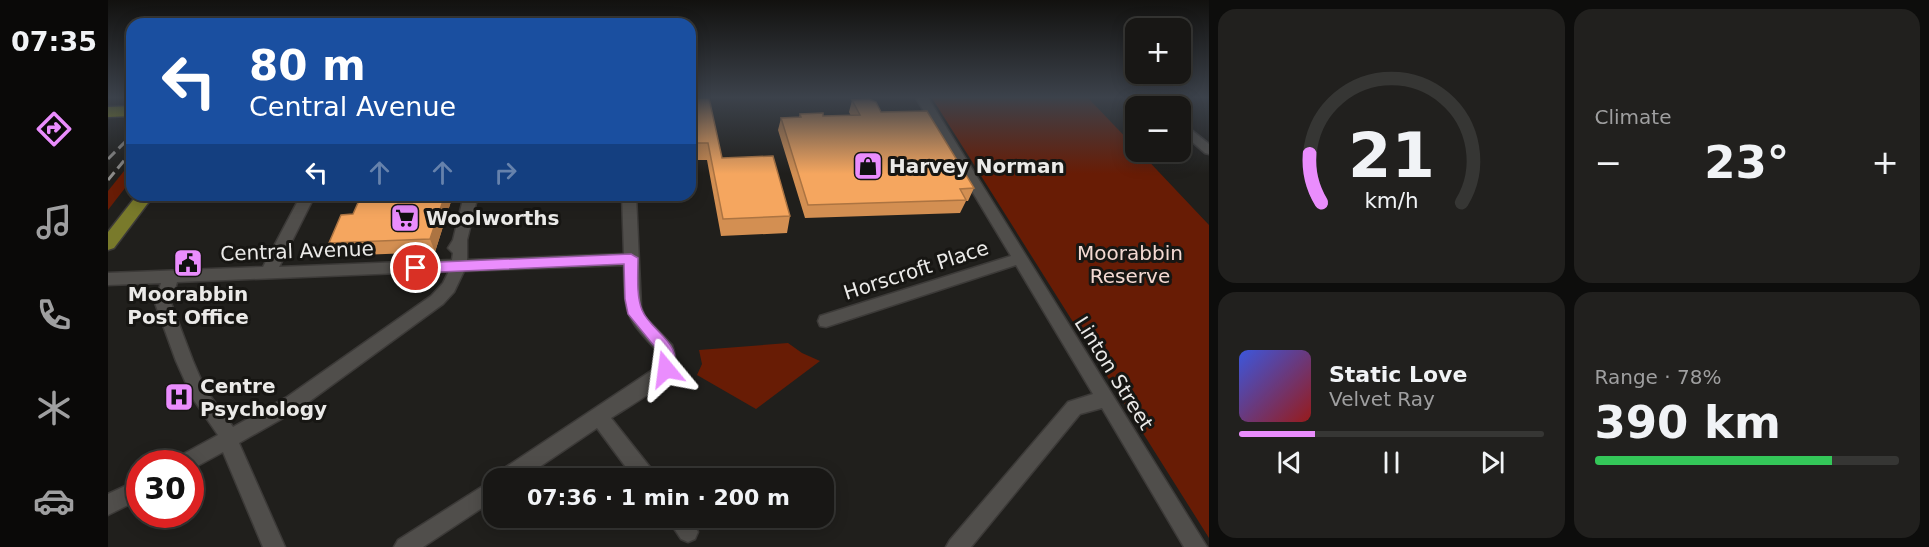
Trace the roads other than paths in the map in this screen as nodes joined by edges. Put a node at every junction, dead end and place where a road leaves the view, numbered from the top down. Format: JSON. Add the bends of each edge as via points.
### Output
{"nodes":[{"id":1,"x":937,"y":124,"type":"edge"},
{"id":2,"x":1191,"y":134,"type":"edge"},
{"id":3,"x":1209,"y":150,"type":"edge"},
{"id":4,"x":141,"y":201,"type":"edge"},
{"id":5,"x":306,"y":201,"type":"edge"},
{"id":6,"x":470,"y":201,"type":"edge"},
{"id":7,"x":629,"y":201,"type":"edge"},
{"id":8,"x":108,"y":244,"type":"edge"},
{"id":9,"x":631,"y":258,"type":"junction"},
{"id":10,"x":1019,"y":259,"type":"junction"},
{"id":11,"x":453,"y":266,"type":"junction"},
{"id":12,"x":268,"y":273,"type":"junction"},
{"id":13,"x":172,"y":276,"type":"junction"},
{"id":14,"x":108,"y":279,"type":"edge"},
{"id":15,"x":826,"y":321,"type":"dead end"},
{"id":16,"x":1106,"y":400,"type":"junction"},
{"id":17,"x":599,"y":417,"type":"junction"},
{"id":18,"x":229,"y":438,"type":"junction"},
{"id":19,"x":204,"y":452,"type":"edge"},
{"id":20,"x":522,"y":468,"type":"edge"},
{"id":21,"x":638,"y":468,"type":"edge"},
{"id":22,"x":126,"y":495,"type":"edge"},
{"id":23,"x":483,"y":495,"type":"edge"},
{"id":24,"x":108,"y":505,"type":"edge"},
{"id":25,"x":274,"y":547,"type":"edge"},
{"id":26,"x":405,"y":547,"type":"edge"},
{"id":27,"x":957,"y":547,"type":"edge"},
{"id":28,"x":1196,"y":547,"type":"edge"}],
"edges":[{"from":1,"to":10,"type":"street","name":"Linton Street"},
{"from":2,"to":3,"type":"street"},
{"from":4,"to":8,"type":"main road"},
{"from":5,"to":12,"type":"street"},
{"from":6,"to":11,"type":"street","via":[[461,249]]},
{"from":7,"to":9,"type":"street"},
{"from":9,"to":11,"type":"street","name":"Central Avenue"},
{"from":9,"to":17,"type":"street","via":[[635,314],[666,350],[668,362],[662,374]]},
{"from":10,"to":15,"type":"street","name":"Horscroft Place"},
{"from":10,"to":16,"type":"street","name":"Linton Street"},
{"from":11,"to":12,"type":"street","name":"Central Avenue"},
{"from":11,"to":18,"type":"street","via":[[454,279],[437,300],[308,393]]},
{"from":12,"to":13,"type":"street","name":"Central Avenue"},
{"from":13,"to":14,"type":"street","name":"Central Avenue"},
{"from":13,"to":18,"type":"street","via":[[164,303],[199,395],[220,418]]},
{"from":16,"to":27,"type":"street","via":[[1074,408]]},
{"from":16,"to":28,"type":"street","name":"Linton Street"},
{"from":17,"to":20,"type":"street"},
{"from":17,"to":21,"type":"street"},
{"from":18,"to":19,"type":"street"},
{"from":18,"to":25,"type":"street"},
{"from":22,"to":24,"type":"street"},
{"from":23,"to":26,"type":"street"}]}
